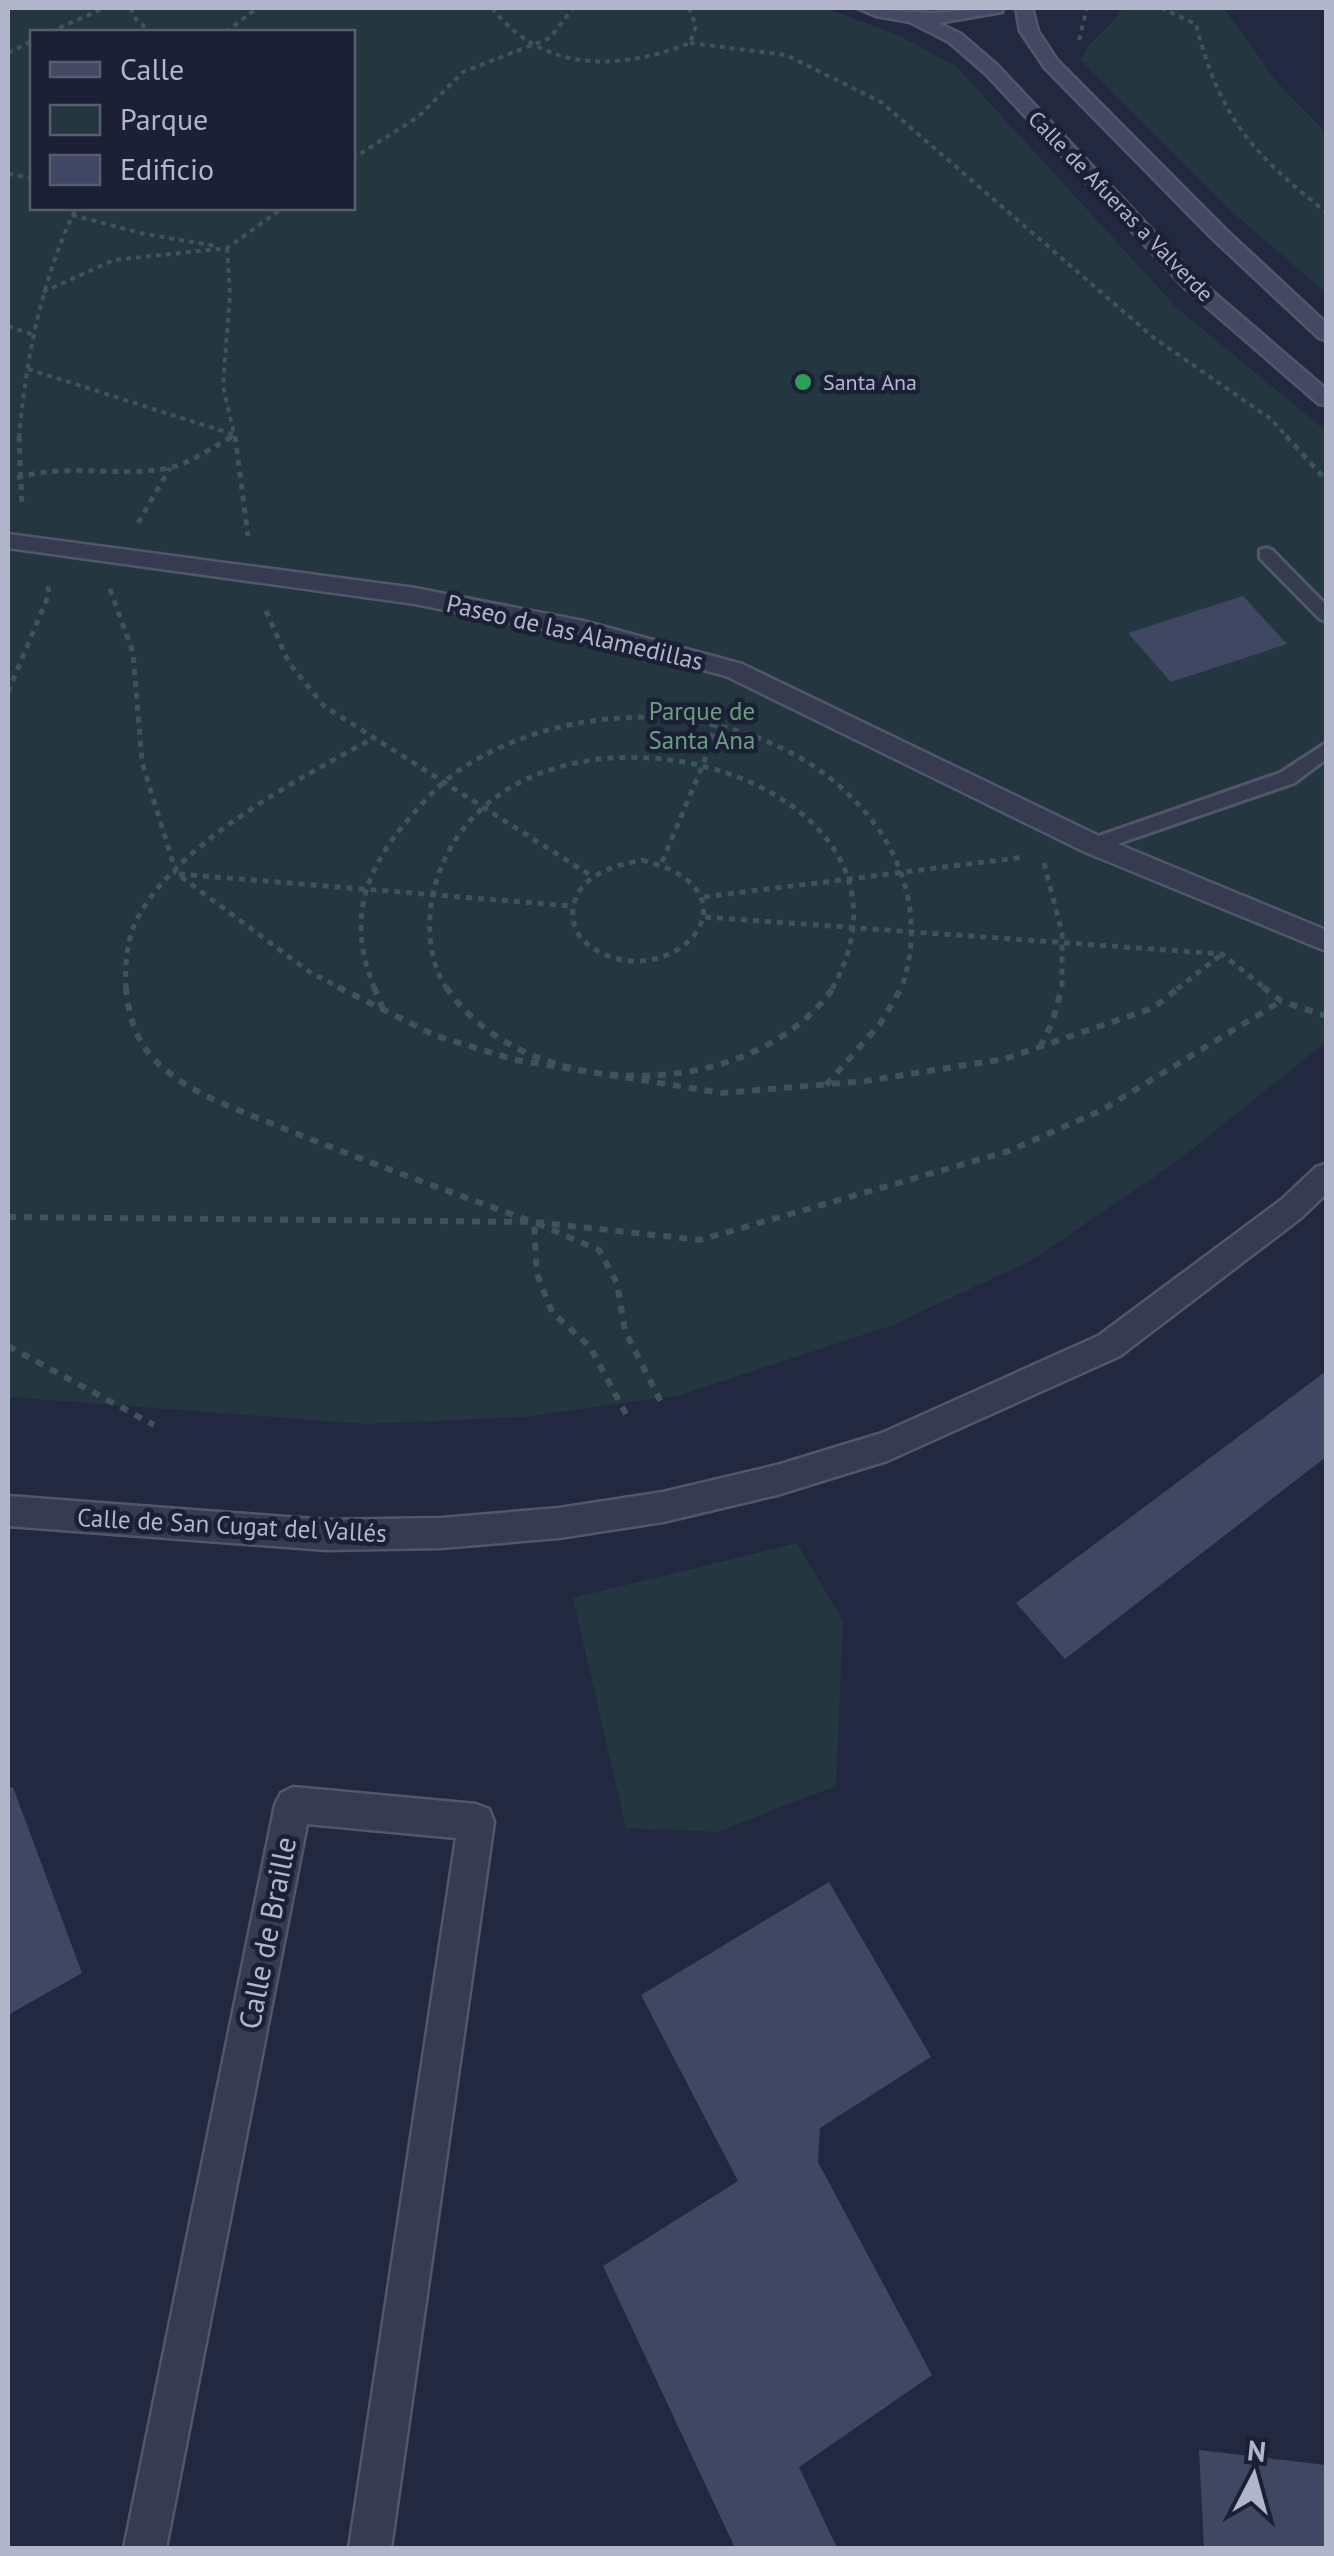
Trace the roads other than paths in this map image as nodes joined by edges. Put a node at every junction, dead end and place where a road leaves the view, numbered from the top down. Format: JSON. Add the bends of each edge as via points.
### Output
{"nodes":[{"id":1,"x":866,"y":8,"type":"edge"},
{"id":2,"x":996,"y":8,"type":"edge"},
{"id":3,"x":1024,"y":8,"type":"edge"},
{"id":4,"x":914,"y":18,"type":"junction"},
{"id":5,"x":1326,"y":334,"type":"edge"},
{"id":6,"x":1323,"y":397,"type":"edge"},
{"id":7,"x":8,"y":541,"type":"edge"},
{"id":8,"x":1266,"y":554,"type":"dead end"},
{"id":9,"x":1326,"y":614,"type":"edge"},
{"id":10,"x":1326,"y":750,"type":"edge"},
{"id":11,"x":1094,"y":845,"type":"junction"},
{"id":12,"x":1326,"y":941,"type":"edge"},
{"id":13,"x":1326,"y":1176,"type":"edge"},
{"id":14,"x":8,"y":1511,"type":"edge"},
{"id":15,"x":145,"y":2548,"type":"edge"},
{"id":16,"x":370,"y":2548,"type":"edge"}],
"edges":[{"from":1,"to":4,"type":"street"},
{"from":2,"to":4,"type":"street"},
{"from":3,"to":5,"type":"street","name":"Calle de Afueras a Valverde","via":[[1051,64]]},
{"from":4,"to":6,"type":"street","name":"Calle de Afueras a Valverde","via":[[955,38],[992,70],[1192,284]]},
{"from":7,"to":11,"type":"street","name":"Paseo de las Alamedillas","via":[[415,596],[734,670]]},
{"from":8,"to":9,"type":"lane"},
{"from":10,"to":11,"type":"lane","via":[[1288,778]]},
{"from":11,"to":12,"type":"street","name":"Paseo de las Alamedillas"},
{"from":13,"to":14,"type":"street","name":"Calle de San Cugat del Vallés","via":[[1292,1209],[1109,1346],[887,1446],[777,1480],[646,1510],[441,1534],[326,1535]]},
{"from":15,"to":16,"type":"street","name":"Calle de Braille","via":[[293,1805],[476,1822]]}]}
